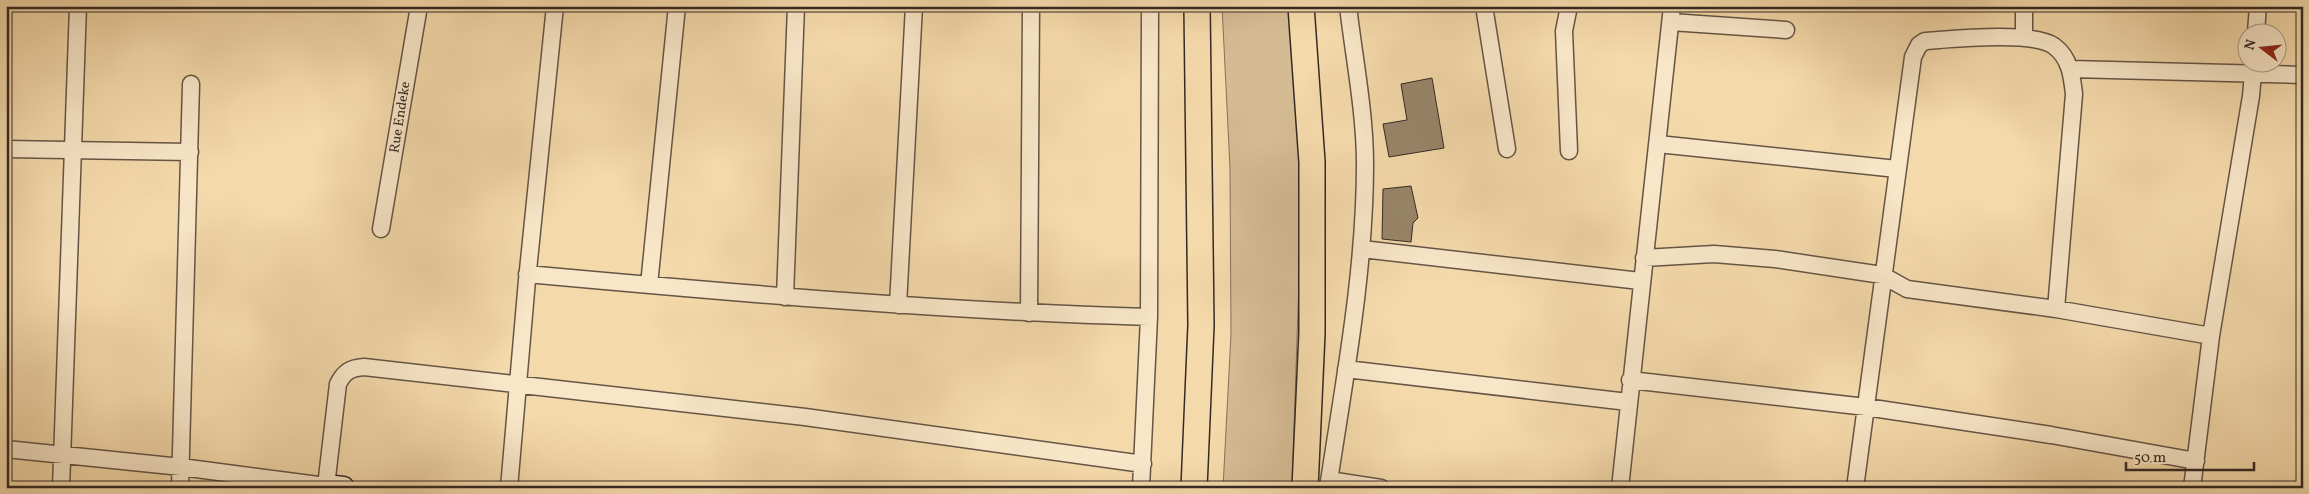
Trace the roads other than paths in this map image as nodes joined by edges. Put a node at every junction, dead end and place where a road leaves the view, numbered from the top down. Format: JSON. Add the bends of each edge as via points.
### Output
{"nodes":[{"id":1,"x":78,"y":6,"type":"edge"},
{"id":2,"x":419,"y":6,"type":"edge"},
{"id":3,"x":555,"y":6,"type":"edge"},
{"id":4,"x":677,"y":6,"type":"edge"},
{"id":5,"x":796,"y":6,"type":"edge"},
{"id":6,"x":914,"y":6,"type":"edge"},
{"id":7,"x":1031,"y":6,"type":"edge"},
{"id":8,"x":1150,"y":6,"type":"edge"},
{"id":9,"x":1197,"y":6,"type":"edge"},
{"id":10,"x":1301,"y":6,"type":"edge"},
{"id":11,"x":1348,"y":6,"type":"edge"},
{"id":12,"x":1484,"y":6,"type":"edge"},
{"id":13,"x":1569,"y":6,"type":"edge"},
{"id":14,"x":2024,"y":6,"type":"edge"},
{"id":15,"x":2258,"y":6,"type":"edge"},
{"id":16,"x":1671,"y":14,"type":"edge"},
{"id":17,"x":2257,"y":22,"type":"edge"},
{"id":18,"x":1786,"y":30,"type":"dead end"},
{"id":19,"x":2024,"y":38,"type":"junction"},
{"id":20,"x":2236,"y":68,"type":"edge"},
{"id":21,"x":2071,"y":69,"type":"junction"},
{"id":22,"x":2253,"y":72,"type":"edge"},
{"id":23,"x":2282,"y":72,"type":"edge"},
{"id":24,"x":2303,"y":75,"type":"edge"},
{"id":25,"x":191,"y":84,"type":"dead end"},
{"id":26,"x":1658,"y":144,"type":"junction"},
{"id":27,"x":1507,"y":149,"type":"dead end"},
{"id":28,"x":6,"y":150,"type":"edge"},
{"id":29,"x":73,"y":150,"type":"junction"},
{"id":30,"x":1569,"y":151,"type":"dead end"},
{"id":31,"x":190,"y":152,"type":"junction"},
{"id":32,"x":1897,"y":169,"type":"junction"},
{"id":33,"x":381,"y":229,"type":"dead end"},
{"id":34,"x":1362,"y":249,"type":"junction"},
{"id":35,"x":1644,"y":258,"type":"junction"},
{"id":36,"x":527,"y":274,"type":"junction"},
{"id":37,"x":1882,"y":275,"type":"junction"},
{"id":38,"x":1640,"y":281,"type":"junction"},
{"id":39,"x":649,"y":285,"type":"junction"},
{"id":40,"x":785,"y":297,"type":"junction"},
{"id":41,"x":898,"y":305,"type":"junction"},
{"id":42,"x":2056,"y":309,"type":"junction"},
{"id":43,"x":1029,"y":314,"type":"junction"},
{"id":44,"x":1149,"y":317,"type":"junction"},
{"id":45,"x":2211,"y":336,"type":"junction"},
{"id":46,"x":1346,"y":369,"type":"junction"},
{"id":47,"x":1630,"y":380,"type":"junction"},
{"id":48,"x":517,"y":384,"type":"junction"},
{"id":49,"x":1628,"y":402,"type":"junction"},
{"id":50,"x":1866,"y":407,"type":"junction"},
{"id":51,"x":6,"y":449,"type":"edge"},
{"id":52,"x":61,"y":454,"type":"junction"},
{"id":53,"x":2196,"y":461,"type":"junction"},
{"id":54,"x":1143,"y":464,"type":"junction"},
{"id":55,"x":181,"y":467,"type":"junction"},
{"id":56,"x":1329,"y":484,"type":"edge"},
{"id":57,"x":332,"y":487,"type":"edge"},
{"id":58,"x":61,"y":488,"type":"edge"},
{"id":59,"x":180,"y":488,"type":"edge"},
{"id":60,"x":510,"y":488,"type":"edge"},
{"id":61,"x":1141,"y":488,"type":"edge"},
{"id":62,"x":1194,"y":488,"type":"edge"},
{"id":63,"x":1306,"y":488,"type":"edge"},
{"id":64,"x":1382,"y":488,"type":"edge"},
{"id":65,"x":1620,"y":488,"type":"edge"},
{"id":66,"x":1855,"y":488,"type":"edge"},
{"id":67,"x":2192,"y":488,"type":"edge"}],
"edges":[{"from":1,"to":29,"type":"street"},
{"from":2,"to":33,"type":"street","name":"Rue Endeke"},
{"from":3,"to":36,"type":"street"},
{"from":4,"to":39,"type":"street"},
{"from":5,"to":40,"type":"street"},
{"from":6,"to":41,"type":"street"},
{"from":7,"to":43,"type":"street"},
{"from":8,"to":44,"type":"street"},
{"from":9,"to":62,"type":"main road","via":[[1201,325]]},
{"from":10,"to":63,"type":"main road","via":[[1312,162],[1312,333]]},
{"from":11,"to":34,"type":"street","via":[[1364,137]]},
{"from":12,"to":27,"type":"street"},
{"from":13,"to":30,"type":"street","via":[[1564,31]]},
{"from":14,"to":19,"type":"street"},
{"from":15,"to":17,"type":"street"},
{"from":16,"to":18,"type":"street"},
{"from":16,"to":26,"type":"street"},
{"from":19,"to":21,"type":"street","via":[[2037,39],[2055,47]]},
{"from":19,"to":32,"type":"street","via":[[1925,41],[1919,45],[1914,57]]},
{"from":20,"to":21,"type":"street"},
{"from":21,"to":42,"type":"street","via":[[2074,94]]},
{"from":22,"to":45,"type":"street"},
{"from":23,"to":24,"type":"street"},
{"from":25,"to":31,"type":"street"},
{"from":26,"to":32,"type":"street"},
{"from":26,"to":35,"type":"street"},
{"from":28,"to":29,"type":"street"},
{"from":29,"to":31,"type":"street"},
{"from":29,"to":52,"type":"street"},
{"from":31,"to":55,"type":"street"},
{"from":32,"to":37,"type":"street"},
{"from":34,"to":38,"type":"street"},
{"from":34,"to":46,"type":"street"},
{"from":35,"to":37,"type":"street","via":[[1714,254],[1775,259]]},
{"from":35,"to":38,"type":"street"},
{"from":36,"to":39,"type":"street"},
{"from":36,"to":48,"type":"street"},
{"from":37,"to":42,"type":"street","via":[[1908,289]]},
{"from":37,"to":50,"type":"street"},
{"from":38,"to":47,"type":"street"},
{"from":39,"to":40,"type":"street"},
{"from":40,"to":41,"type":"street"},
{"from":41,"to":43,"type":"street"},
{"from":42,"to":45,"type":"street"},
{"from":43,"to":44,"type":"street"},
{"from":44,"to":54,"type":"street"},
{"from":45,"to":53,"type":"street"},
{"from":46,"to":49,"type":"street"},
{"from":46,"to":56,"type":"street"},
{"from":47,"to":49,"type":"street"},
{"from":47,"to":50,"type":"street"},
{"from":48,"to":54,"type":"street","via":[[805,417]]},
{"from":48,"to":57,"type":"street","via":[[353,368],[343,374],[335,396]]},
{"from":48,"to":60,"type":"street"},
{"from":49,"to":65,"type":"street"},
{"from":50,"to":53,"type":"street"},
{"from":50,"to":66,"type":"street"},
{"from":51,"to":52,"type":"street"},
{"from":52,"to":55,"type":"street"},
{"from":52,"to":58,"type":"street"},
{"from":53,"to":67,"type":"street"},
{"from":54,"to":61,"type":"street"},
{"from":55,"to":57,"type":"street"},
{"from":55,"to":59,"type":"street"},
{"from":56,"to":64,"type":"street"}]}
